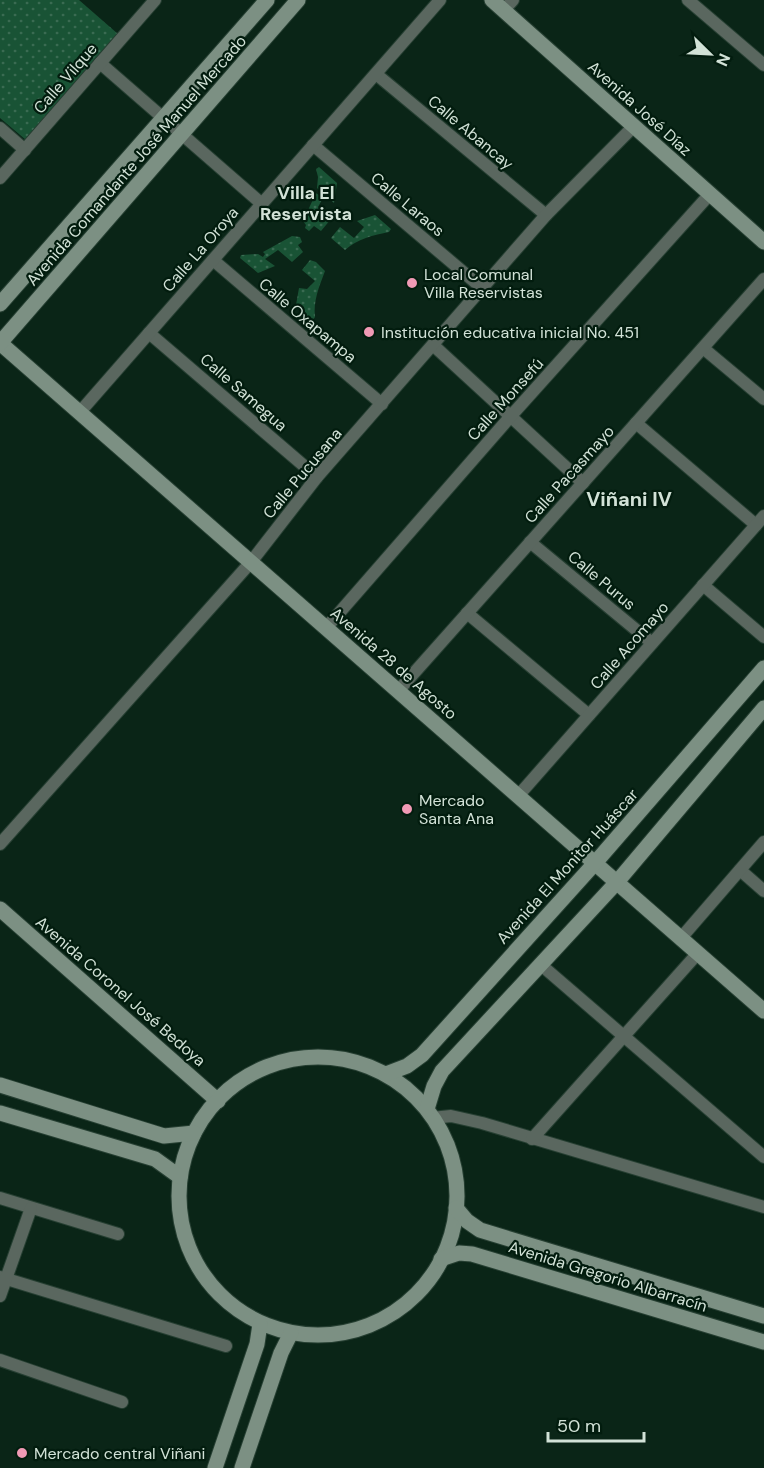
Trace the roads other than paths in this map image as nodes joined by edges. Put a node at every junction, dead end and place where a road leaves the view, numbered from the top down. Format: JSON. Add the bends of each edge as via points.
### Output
{"nodes":[{"id":1,"x":155,"y":0,"type":"edge"},
{"id":2,"x":267,"y":0,"type":"edge"},
{"id":3,"x":298,"y":0,"type":"edge"},
{"id":4,"x":440,"y":0,"type":"edge"},
{"id":5,"x":687,"y":0,"type":"edge"},
{"id":6,"x":503,"y":3,"type":"edge"},
{"id":7,"x":100,"y":63,"type":"junction"},
{"id":8,"x":764,"y":65,"type":"edge"},
{"id":9,"x":376,"y":74,"type":"junction"},
{"id":10,"x":164,"y":118,"type":"junction"},
{"id":11,"x":633,"y":127,"type":"junction"},
{"id":12,"x":0,"y":128,"type":"edge"},
{"id":13,"x":182,"y":134,"type":"junction"},
{"id":14,"x":313,"y":145,"type":"junction"},
{"id":15,"x":25,"y":150,"type":"junction"},
{"id":16,"x":0,"y":178,"type":"edge"},
{"id":17,"x":710,"y":194,"type":"junction"},
{"id":18,"x":262,"y":204,"type":"junction"},
{"id":19,"x":546,"y":215,"type":"junction"},
{"id":20,"x":764,"y":242,"type":"edge"},
{"id":21,"x":213,"y":260,"type":"junction"},
{"id":22,"x":764,"y":279,"type":"edge"},
{"id":23,"x":482,"y":288,"type":"junction"},
{"id":24,"x":0,"y":304,"type":"edge"},
{"id":25,"x":149,"y":333,"type":"junction"},
{"id":26,"x":0,"y":343,"type":"edge"},
{"id":27,"x":433,"y":345,"type":"junction"},
{"id":28,"x":703,"y":348,"type":"junction"},
{"id":29,"x":764,"y":399,"type":"edge"},
{"id":30,"x":382,"y":404,"type":"junction"},
{"id":31,"x":80,"y":412,"type":"junction"},
{"id":32,"x":510,"y":417,"type":"junction"},
{"id":33,"x":636,"y":423,"type":"junction"},
{"id":34,"x":317,"y":477,"type":"junction"},
{"id":35,"x":583,"y":483,"type":"junction"},
{"id":36,"x":760,"y":521,"type":"edge"},
{"id":37,"x":530,"y":542,"type":"junction"},
{"id":38,"x":251,"y":562,"type":"junction"},
{"id":39,"x":703,"y":585,"type":"junction"},
{"id":40,"x":467,"y":613,"type":"junction"},
{"id":41,"x":326,"y":628,"type":"junction"},
{"id":42,"x":764,"y":637,"type":"edge"},
{"id":43,"x":652,"y":643,"type":"junction"},
{"id":44,"x":764,"y":668,"type":"edge"},
{"id":45,"x":398,"y":691,"type":"junction"},
{"id":46,"x":764,"y":708,"type":"edge"},
{"id":47,"x":589,"y":716,"type":"junction"},
{"id":48,"x":518,"y":796,"type":"junction"},
{"id":49,"x":764,"y":842,"type":"edge"},
{"id":50,"x":0,"y":844,"type":"edge"},
{"id":51,"x":595,"y":863,"type":"junction"},
{"id":52,"x":740,"y":870,"type":"junction"},
{"id":53,"x":617,"y":882,"type":"junction"},
{"id":54,"x":764,"y":891,"type":"edge"},
{"id":55,"x":0,"y":909,"type":"edge"},
{"id":56,"x":681,"y":938,"type":"junction"},
{"id":57,"x":698,"y":953,"type":"junction"},
{"id":58,"x":540,"y":964,"type":"junction"},
{"id":59,"x":764,"y":1011,"type":"edge"},
{"id":60,"x":624,"y":1036,"type":"junction"},
{"id":61,"x":386,"y":1074,"type":"junction"},
{"id":62,"x":0,"y":1085,"type":"edge"},
{"id":63,"x":218,"y":1101,"type":"junction"},
{"id":64,"x":0,"y":1113,"type":"edge"},
{"id":65,"x":430,"y":1113,"type":"junction"},
{"id":66,"x":194,"y":1133,"type":"junction"},
{"id":67,"x":532,"y":1138,"type":"junction"},
{"id":68,"x":764,"y":1157,"type":"edge"},
{"id":69,"x":180,"y":1177,"type":"junction"},
{"id":70,"x":0,"y":1198,"type":"edge"},
{"id":71,"x":31,"y":1208,"type":"junction"},
{"id":72,"x":456,"y":1208,"type":"junction"},
{"id":73,"x":764,"y":1208,"type":"edge"},
{"id":74,"x":118,"y":1234,"type":"dead end"},
{"id":75,"x":441,"y":1259,"type":"junction"},
{"id":76,"x":3,"y":1278,"type":"edge"},
{"id":77,"x":0,"y":1296,"type":"edge"},
{"id":78,"x":764,"y":1316,"type":"edge"},
{"id":79,"x":260,"y":1324,"type":"junction"},
{"id":80,"x":291,"y":1333,"type":"junction"},
{"id":81,"x":764,"y":1342,"type":"edge"},
{"id":82,"x":226,"y":1346,"type":"dead end"},
{"id":83,"x":0,"y":1360,"type":"edge"},
{"id":84,"x":122,"y":1402,"type":"dead end"},
{"id":85,"x":215,"y":1468,"type":"edge"},
{"id":86,"x":242,"y":1468,"type":"edge"}],
"edges":[{"from":1,"to":7,"type":"street","name":"Calle Vilque"},
{"from":2,"to":10,"type":"street","name":"Avenida Comandante José Manuel Mercado"},
{"from":3,"to":13,"type":"street","name":"Avenida Comandante José Manuel Mercado"},
{"from":4,"to":9,"type":"street","name":"Calle La Oroya"},
{"from":5,"to":8,"type":"street"},
{"from":6,"to":11,"type":"street","name":"Avenida José Díaz"},
{"from":7,"to":10,"type":"street"},
{"from":7,"to":15,"type":"street","name":"Calle Vilque"},
{"from":9,"to":14,"type":"street","name":"Calle La Oroya"},
{"from":9,"to":19,"type":"street","name":"Calle Abancay"},
{"from":10,"to":13,"type":"street"},
{"from":10,"to":24,"type":"street","name":"Avenida Comandante José Manuel Mercado"},
{"from":11,"to":17,"type":"street","name":"Avenida José Díaz"},
{"from":11,"to":19,"type":"street","name":"Calle Pucusana"},
{"from":12,"to":15,"type":"street"},
{"from":13,"to":18,"type":"street"},
{"from":13,"to":26,"type":"street","name":"Avenida Comandante José Manuel Mercado"},
{"from":14,"to":18,"type":"street","name":"Calle La Oroya"},
{"from":14,"to":23,"type":"street","name":"Calle Laraos"},
{"from":15,"to":16,"type":"street","name":"Calle Vilque"},
{"from":17,"to":20,"type":"street","name":"Avenida José Díaz"},
{"from":17,"to":32,"type":"street","name":"Calle Monsefú"},
{"from":18,"to":21,"type":"street","name":"Calle La Oroya"},
{"from":19,"to":23,"type":"street","name":"Calle Pucusana"},
{"from":21,"to":25,"type":"street","name":"Calle La Oroya"},
{"from":21,"to":30,"type":"street","name":"Calle Oxapampa"},
{"from":22,"to":28,"type":"street","name":"Calle Pacasmayo"},
{"from":23,"to":27,"type":"street","name":"Calle Pucusana"},
{"from":25,"to":31,"type":"street","name":"Calle La Oroya"},
{"from":25,"to":34,"type":"street","name":"Calle Samegua"},
{"from":26,"to":31,"type":"street","name":"Avenida 28 de Agosto"},
{"from":27,"to":30,"type":"street","name":"Calle Pucusana"},
{"from":27,"to":32,"type":"street"},
{"from":28,"to":29,"type":"street"},
{"from":28,"to":33,"type":"street","name":"Calle Pacasmayo"},
{"from":30,"to":34,"type":"street","name":"Calle Pucusana"},
{"from":31,"to":38,"type":"street","name":"Avenida 28 de Agosto"},
{"from":32,"to":35,"type":"street"},
{"from":32,"to":41,"type":"street","name":"Calle Monsefú"},
{"from":33,"to":35,"type":"street","name":"Calle Pacasmayo"},
{"from":33,"to":36,"type":"street"},
{"from":34,"to":38,"type":"street","name":"Calle Pucusana"},
{"from":35,"to":37,"type":"street","name":"Calle Pacasmayo"},
{"from":36,"to":39,"type":"street","name":"Calle Acomayo"},
{"from":37,"to":40,"type":"street","name":"Calle Pacasmayo"},
{"from":37,"to":43,"type":"street","name":"Calle Purus"},
{"from":38,"to":41,"type":"street","name":"Avenida 28 de Agosto"},
{"from":38,"to":50,"type":"street","name":"Calle Pucusana"},
{"from":39,"to":42,"type":"street"},
{"from":39,"to":43,"type":"street","name":"Calle Acomayo"},
{"from":40,"to":45,"type":"street","name":"Calle Pacasmayo"},
{"from":40,"to":47,"type":"street"},
{"from":41,"to":45,"type":"street","name":"Avenida 28 de Agosto"},
{"from":43,"to":47,"type":"street","name":"Calle Acomayo"},
{"from":44,"to":51,"type":"street","name":"Avenida El Monitor Huáscar"},
{"from":45,"to":48,"type":"street","name":"Avenida 28 de Agosto"},
{"from":46,"to":53,"type":"street"},
{"from":47,"to":48,"type":"street","name":"Calle Acomayo"},
{"from":48,"to":51,"type":"street","name":"Avenida 28 de Agosto"},
{"from":49,"to":52,"type":"street"},
{"from":51,"to":53,"type":"street","name":"Avenida 28 de Agosto"},
{"from":51,"to":61,"type":"street","name":"Avenida El Monitor Huáscar","via":[[422,1055]]},
{"from":52,"to":54,"type":"street"},
{"from":52,"to":56,"type":"street"},
{"from":53,"to":56,"type":"street","name":"Avenida 28 de Agosto"},
{"from":53,"to":58,"type":"street"},
{"from":55,"to":63,"type":"street","name":"Avenida Coronel José Bedoya"},
{"from":56,"to":57,"type":"street","name":"Avenida 28 de Agosto"},
{"from":57,"to":59,"type":"street","name":"Avenida 28 de Agosto"},
{"from":57,"to":60,"type":"street"},
{"from":58,"to":60,"type":"street"},
{"from":58,"to":65,"type":"street","via":[[442,1071],[434,1086]]},
{"from":60,"to":67,"type":"street"},
{"from":60,"to":68,"type":"street"},
{"from":61,"to":63,"type":"street","via":[[333,1057],[306,1057],[278,1062],[252,1073]]},
{"from":61,"to":65,"type":"street"},
{"from":62,"to":66,"type":"street","via":[[164,1136]]},
{"from":63,"to":66,"type":"street"},
{"from":64,"to":69,"type":"street","via":[[154,1159]]},
{"from":65,"to":67,"type":"street"},
{"from":65,"to":72,"type":"street","via":[[451,1156]]},
{"from":66,"to":69,"type":"street"},
{"from":67,"to":73,"type":"street"},
{"from":69,"to":79,"type":"street","via":[[184,1235],[195,1262],[211,1286]]},
{"from":70,"to":71,"type":"street"},
{"from":71,"to":74,"type":"street"},
{"from":71,"to":76,"type":"street"},
{"from":72,"to":75,"type":"street"},
{"from":72,"to":78,"type":"street","name":"Avenida Gregorio Albarracín","via":[[480,1230]]},
{"from":75,"to":80,"type":"street","via":[[409,1301],[388,1316],[338,1334]]},
{"from":75,"to":81,"type":"street","name":"Avenida Gregorio Albarracín","via":[[459,1253],[472,1254]]},
{"from":76,"to":77,"type":"street"},
{"from":76,"to":82,"type":"street"},
{"from":79,"to":80,"type":"street"},
{"from":79,"to":85,"type":"street","via":[[257,1344]]},
{"from":80,"to":86,"type":"street"},
{"from":83,"to":84,"type":"street"}]}
